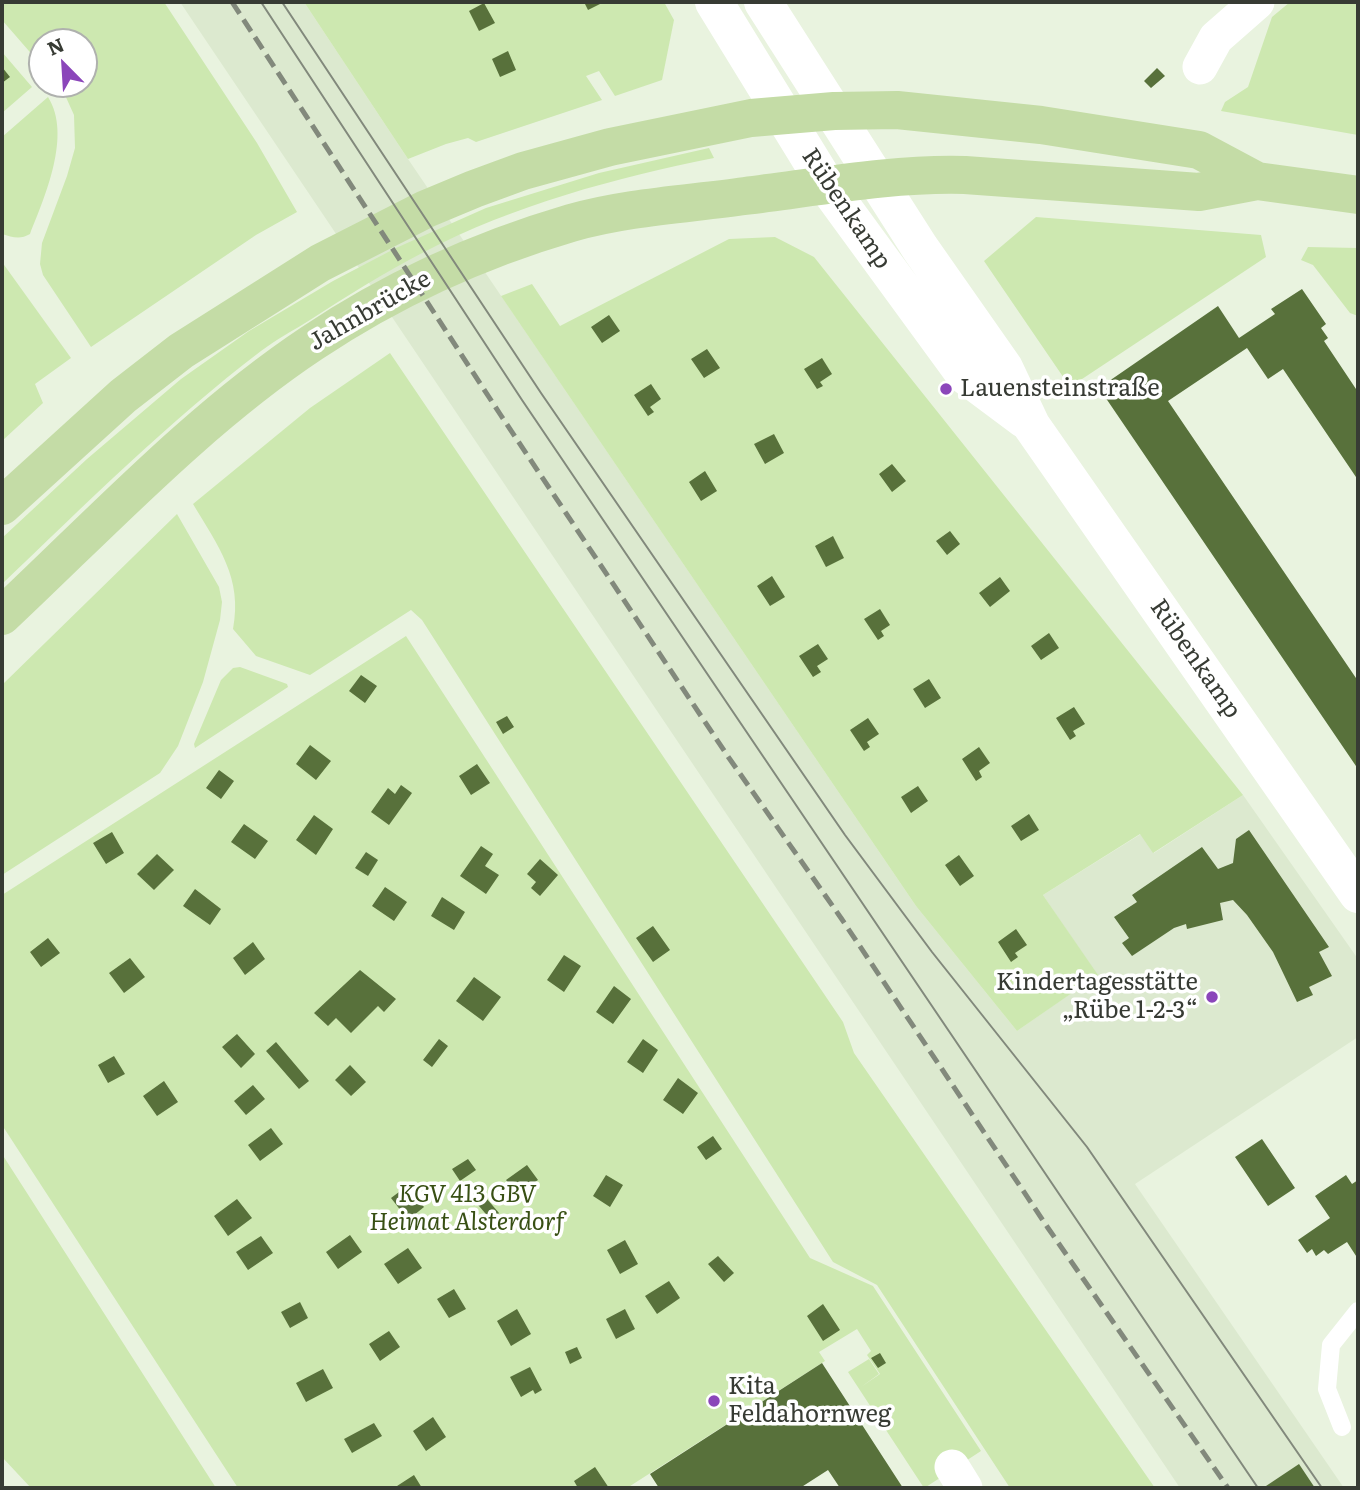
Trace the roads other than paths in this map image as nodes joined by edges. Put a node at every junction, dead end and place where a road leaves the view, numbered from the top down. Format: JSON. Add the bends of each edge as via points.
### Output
{"nodes":[{"id":1,"x":714,"y":2,"type":"edge"},
{"id":2,"x":763,"y":2,"type":"edge"},
{"id":3,"x":1258,"y":2,"type":"edge"},
{"id":4,"x":1200,"y":67,"type":"dead end"},
{"id":5,"x":834,"y":111,"type":"junction"},
{"id":6,"x":783,"y":114,"type":"junction"},
{"id":7,"x":875,"y":180,"type":"junction"},
{"id":8,"x":1258,"y":181,"type":"junction"},
{"id":9,"x":827,"y":186,"type":"junction"},
{"id":10,"x":1358,"y":195,"type":"edge"},
{"id":11,"x":1031,"y":425,"type":"junction"},
{"id":12,"x":2,"y":506,"type":"edge"},
{"id":13,"x":2,"y":616,"type":"edge"},
{"id":14,"x":1358,"y":894,"type":"edge"},
{"id":15,"x":1358,"y":1311,"type":"edge"},
{"id":16,"x":1342,"y":1427,"type":"dead end"}],
"edges":[{"from":1,"to":6,"type":"street","name":"Rübenkamp"},
{"from":2,"to":5,"type":"street","name":"Rübenkamp"},
{"from":3,"to":4,"type":"street","via":[[1216,38]]},
{"from":5,"to":6,"type":"main road"},
{"from":5,"to":7,"type":"street","name":"Rübenkamp"},
{"from":5,"to":8,"type":"main road","via":[[897,110],[979,118],[1173,145],[1199,150]]},
{"from":6,"to":9,"type":"street","name":"Rübenkamp"},
{"from":6,"to":12,"type":"main road","via":[[675,132],[523,171],[368,237],[181,351],[123,396]]},
{"from":7,"to":8,"type":"main road","via":[[938,174],[1199,192]]},
{"from":7,"to":9,"type":"main road"},
{"from":7,"to":11,"type":"street","name":"Rübenkamp","via":[[1004,368]]},
{"from":8,"to":10,"type":"main road"},
{"from":9,"to":11,"type":"street","name":"Rübenkamp","via":[[965,375]]},
{"from":9,"to":13,"type":"main road","name":"Jahnbrücke","via":[[594,217],[466,259],[407,287],[278,367],[173,454]]},
{"from":11,"to":14,"type":"street","name":"Rübenkamp"},
{"from":15,"to":16,"type":"lane","via":[[1331,1345],[1327,1389]]}]}
